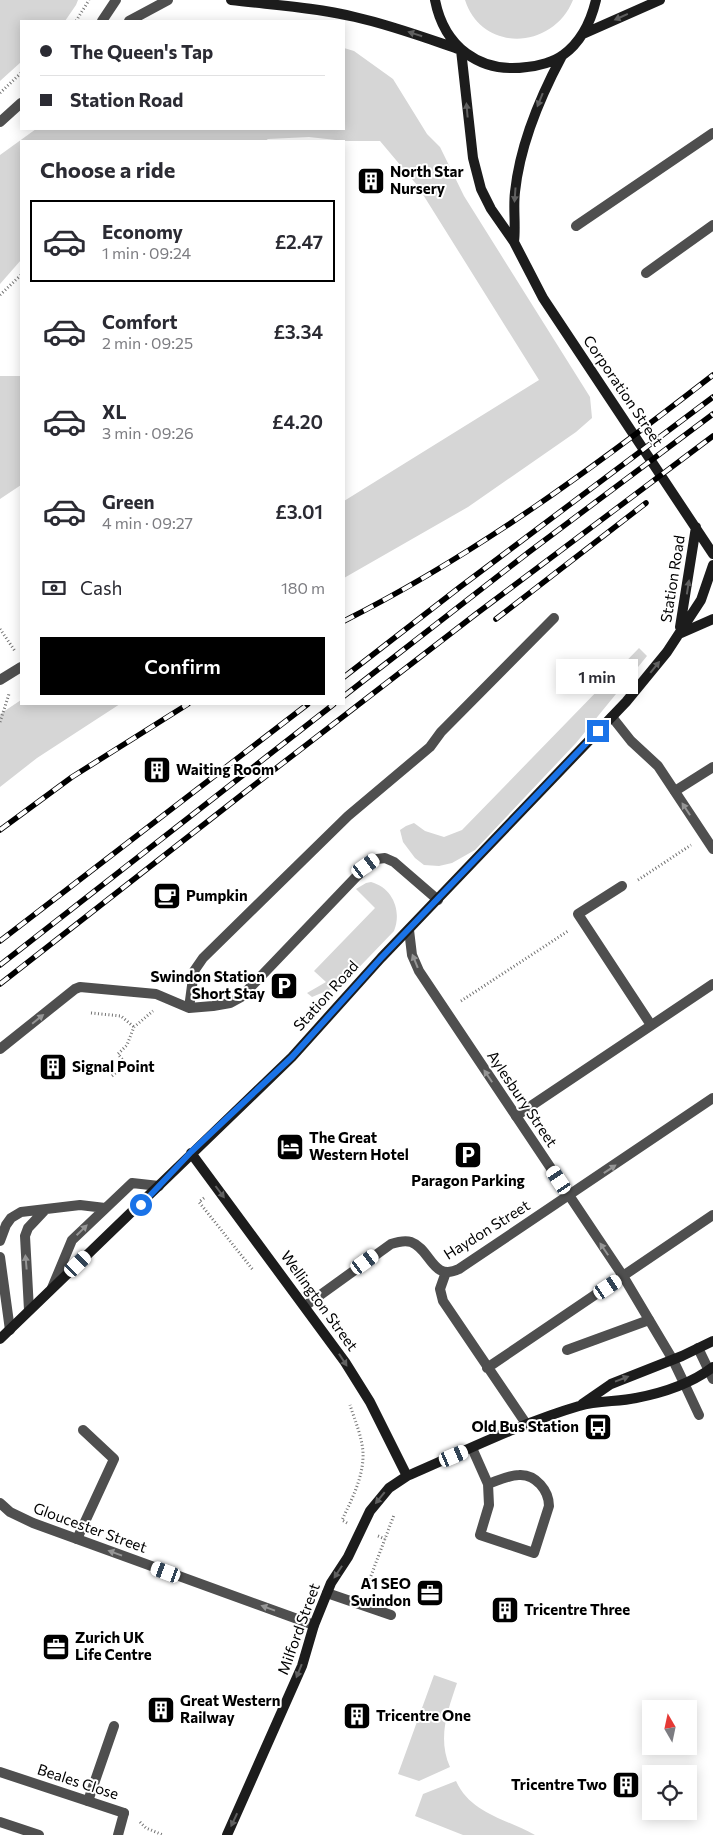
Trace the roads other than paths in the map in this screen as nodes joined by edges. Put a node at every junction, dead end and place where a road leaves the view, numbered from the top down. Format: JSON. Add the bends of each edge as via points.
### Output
{"nodes":[{"id":1,"x":116,"y":0,"type":"edge"},
{"id":2,"x":168,"y":0,"type":"edge"},
{"id":3,"x":231,"y":0,"type":"edge"},
{"id":4,"x":435,"y":0,"type":"edge"},
{"id":5,"x":596,"y":0,"type":"edge"},
{"id":6,"x":660,"y":0,"type":"edge"},
{"id":7,"x":103,"y":20,"type":"edge"},
{"id":8,"x":130,"y":20,"type":"edge"},
{"id":9,"x":583,"y":34,"type":"junction"},
{"id":10,"x":461,"y":50,"type":"junction"},
{"id":11,"x":562,"y":56,"type":"junction"},
{"id":12,"x":20,"y":104,"type":"edge"},
{"id":13,"x":0,"y":122,"type":"edge"},
{"id":14,"x":713,"y":133,"type":"edge"},
{"id":15,"x":713,"y":225,"type":"edge"},
{"id":16,"x":576,"y":226,"type":"dead end"},
{"id":17,"x":514,"y":242,"type":"junction"},
{"id":18,"x":646,"y":273,"type":"dead end"},
{"id":19,"x":696,"y":527,"type":"junction"},
{"id":20,"x":713,"y":554,"type":"edge"},
{"id":21,"x":713,"y":565,"type":"edge"},
{"id":22,"x":554,"y":618,"type":"dead end"},
{"id":23,"x":713,"y":619,"type":"edge"},
{"id":24,"x":678,"y":635,"type":"junction"},
{"id":25,"x":20,"y":668,"type":"edge"},
{"id":26,"x":0,"y":680,"type":"edge"},
{"id":27,"x":612,"y":717,"type":"junction"},
{"id":28,"x":713,"y":767,"type":"edge"},
{"id":29,"x":675,"y":791,"type":"junction"},
{"id":30,"x":713,"y":849,"type":"edge"},
{"id":31,"x":622,"y":886,"type":"road end"},
{"id":32,"x":438,"y":900,"type":"junction"},
{"id":33,"x":408,"y":930,"type":"junction"},
{"id":34,"x":713,"y":984,"type":"edge"},
{"id":35,"x":189,"y":1008,"type":"junction"},
{"id":36,"x":651,"y":1025,"type":"junction"},
{"id":37,"x":0,"y":1049,"type":"edge"},
{"id":38,"x":713,"y":1098,"type":"edge"},
{"id":39,"x":516,"y":1116,"type":"junction"},
{"id":40,"x":191,"y":1152,"type":"junction"},
{"id":41,"x":159,"y":1186,"type":"junction"},
{"id":42,"x":570,"y":1196,"type":"junction"},
{"id":43,"x":105,"y":1208,"type":"junction"},
{"id":44,"x":44,"y":1211,"type":"junction"},
{"id":45,"x":713,"y":1215,"type":"edge"},
{"id":46,"x":0,"y":1241,"type":"edge"},
{"id":47,"x":0,"y":1257,"type":"edge"},
{"id":48,"x":446,"y":1272,"type":"junction"},
{"id":49,"x":623,"y":1276,"type":"junction"},
{"id":50,"x":52,"y":1288,"type":"junction"},
{"id":51,"x":305,"y":1306,"type":"junction"},
{"id":52,"x":29,"y":1310,"type":"junction"},
{"id":53,"x":648,"y":1320,"type":"junction"},
{"id":54,"x":10,"y":1330,"type":"junction"},
{"id":55,"x":0,"y":1340,"type":"edge"},
{"id":56,"x":713,"y":1341,"type":"edge"},
{"id":57,"x":698,"y":1348,"type":"junction"},
{"id":58,"x":567,"y":1350,"type":"dead end"},
{"id":59,"x":673,"y":1360,"type":"junction"},
{"id":60,"x":487,"y":1368,"type":"junction"},
{"id":61,"x":712,"y":1372,"type":"edge"},
{"id":62,"x":684,"y":1383,"type":"junction"},
{"id":63,"x":581,"y":1405,"type":"junction"},
{"id":64,"x":699,"y":1415,"type":"dead end"},
{"id":65,"x":528,"y":1425,"type":"junction"},
{"id":66,"x":83,"y":1430,"type":"dead end"},
{"id":67,"x":472,"y":1448,"type":"junction"},
{"id":68,"x":407,"y":1476,"type":"junction"},
{"id":69,"x":488,"y":1484,"type":"junction"},
{"id":70,"x":0,"y":1503,"type":"edge"},
{"id":71,"x":77,"y":1539,"type":"junction"},
{"id":72,"x":326,"y":1593,"type":"junction"},
{"id":73,"x":391,"y":1615,"type":"dead end"},
{"id":74,"x":314,"y":1625,"type":"junction"},
{"id":75,"x":114,"y":1726,"type":"dead end"},
{"id":76,"x":0,"y":1772,"type":"edge"},
{"id":77,"x":88,"y":1801,"type":"junction"},
{"id":78,"x":0,"y":1822,"type":"edge"},
{"id":79,"x":39,"y":1835,"type":"edge"},
{"id":80,"x":118,"y":1835,"type":"edge"},
{"id":81,"x":227,"y":1835,"type":"edge"}],
"edges":[{"from":1,"to":7,"type":"street"},
{"from":2,"to":8,"type":"street"},
{"from":10,"to":3,"type":"street","one_way":true,"via":[[348,15]]},
{"from":4,"to":10,"type":"street","via":[[442,23]]},
{"from":5,"to":9,"type":"street"},
{"from":6,"to":9,"type":"street","one_way":true},
{"from":9,"to":11,"type":"street"},
{"from":10,"to":11,"type":"street","via":[[481,62],[504,68],[535,66]]},
{"from":17,"to":10,"type":"street","name":"Corporation Street","one_way":true,"via":[[481,189],[468,127]]},
{"from":11,"to":17,"type":"street","name":"Corporation Street","one_way":true,"via":[[541,97],[524,148],[515,194]]},
{"from":12,"to":13,"type":"street"},
{"from":14,"to":16,"type":"street"},
{"from":15,"to":18,"type":"street"},
{"from":17,"to":19,"type":"street","name":"Corporation Street","via":[[543,298]]},
{"from":19,"to":20,"type":"street","name":"Corporation Street"},
{"from":24,"to":19,"type":"street","name":"Station Road","one_way":true},
{"from":21,"to":24,"type":"street","name":"Station Road","via":[[703,596]]},
{"from":22,"to":35,"type":"street","via":[[441,732],[430,748],[348,816],[202,958],[194,972]]},
{"from":23,"to":24,"type":"street","name":"Station Road"},
{"from":27,"to":24,"type":"street","name":"Station Road","one_way":true},
{"from":25,"to":26,"type":"street"},
{"from":27,"to":29,"type":"street","via":[[631,741],[658,766]]},
{"from":27,"to":32,"type":"street","name":"Station Road"},
{"from":28,"to":29,"type":"street"},
{"from":30,"to":29,"type":"street","one_way":true},
{"from":31,"to":36,"type":"street","via":[[578,914]]},
{"from":32,"to":33,"type":"street","name":"Station Road"},
{"from":32,"to":35,"type":"street","via":[[394,862],[377,858],[241,997],[222,1005]]},
{"from":39,"to":33,"type":"street","name":"Aylesbury Street","one_way":true,"via":[[417,966]]},
{"from":33,"to":40,"type":"street","name":"Station Road","via":[[292,1057]]},
{"from":34,"to":36,"type":"street"},
{"from":37,"to":35,"type":"street","one_way":true,"via":[[75,989],[86,986],[156,994]]},
{"from":36,"to":39,"type":"street"},
{"from":42,"to":38,"type":"street","name":"Haydon Street","one_way":true},
{"from":39,"to":42,"type":"street","name":"Aylesbury Street"},
{"from":40,"to":41,"type":"street","name":"Station Road"},
{"from":40,"to":51,"type":"street","name":"Wellington Street","one_way":true},
{"from":41,"to":43,"type":"street","via":[[132,1183]]},
{"from":41,"to":50,"type":"street","name":"Station Road"},
{"from":42,"to":48,"type":"street","name":"Haydon Street","via":[[459,1269]]},
{"from":49,"to":42,"type":"street","name":"Aylesbury Street","one_way":true},
{"from":43,"to":44,"type":"street","via":[[80,1205]]},
{"from":50,"to":43,"type":"street","one_way":true,"via":[[72,1240]]},
{"from":44,"to":46,"type":"street","via":[[16,1214],[6,1225]]},
{"from":52,"to":44,"type":"street","one_way":true,"via":[[25,1236]]},
{"from":45,"to":49,"type":"street"},
{"from":47,"to":54,"type":"street"},
{"from":48,"to":51,"type":"street","name":"Haydon Street","via":[[438,1269],[418,1246],[402,1241],[380,1251]]},
{"from":48,"to":60,"type":"street","via":[[440,1289],[443,1301]]},
{"from":49,"to":53,"type":"street","name":"Aylesbury Street"},
{"from":49,"to":60,"type":"street"},
{"from":50,"to":52,"type":"street","name":"Station Road"},
{"from":51,"to":68,"type":"street","name":"Wellington Street","one_way":true,"via":[[370,1402]]},
{"from":52,"to":54,"type":"street","name":"Station Road"},
{"from":53,"to":58,"type":"street"},
{"from":53,"to":59,"type":"street","name":"Aylesbury Street"},
{"from":54,"to":55,"type":"street","name":"Station Road"},
{"from":56,"to":57,"type":"street"},
{"from":57,"to":59,"type":"street"},
{"from":57,"to":61,"type":"street"},
{"from":59,"to":62,"type":"street","name":"Aylesbury Street"},
{"from":63,"to":59,"type":"street","one_way":true,"via":[[611,1384]]},
{"from":60,"to":65,"type":"street"},
{"from":61,"to":62,"type":"street"},
{"from":62,"to":63,"type":"street","via":[[637,1398]]},
{"from":62,"to":64,"type":"street","name":"Aylesbury Street"},
{"from":63,"to":65,"type":"street","name":"Milford Street"},
{"from":65,"to":67,"type":"street","name":"Milford Street"},
{"from":66,"to":71,"type":"street","via":[[114,1459]]},
{"from":67,"to":68,"type":"street","name":"Milford Street"},
{"from":67,"to":69,"type":"street"},
{"from":68,"to":72,"type":"street","name":"Milford Street","one_way":true,"via":[[389,1488],[370,1510],[348,1557]]},
{"from":69,"to":69,"type":"street","via":[[520,1475],[531,1478],[546,1491],[549,1506],[534,1553],[480,1535],[489,1505]]},
{"from":70,"to":71,"type":"street","name":"Gloucester Street","via":[[20,1518]]},
{"from":74,"to":71,"type":"street","name":"Gloucester Street","one_way":true},
{"from":72,"to":73,"type":"street"},
{"from":72,"to":74,"type":"street","name":"Milford Street"},
{"from":74,"to":81,"type":"street","name":"Milford Street","one_way":true,"via":[[302,1666]]},
{"from":75,"to":77,"type":"street"},
{"from":76,"to":77,"type":"street","name":"Beales Close"},
{"from":77,"to":80,"type":"street","name":"Beales Close","via":[[124,1813]]},
{"from":78,"to":79,"type":"street"}]}
